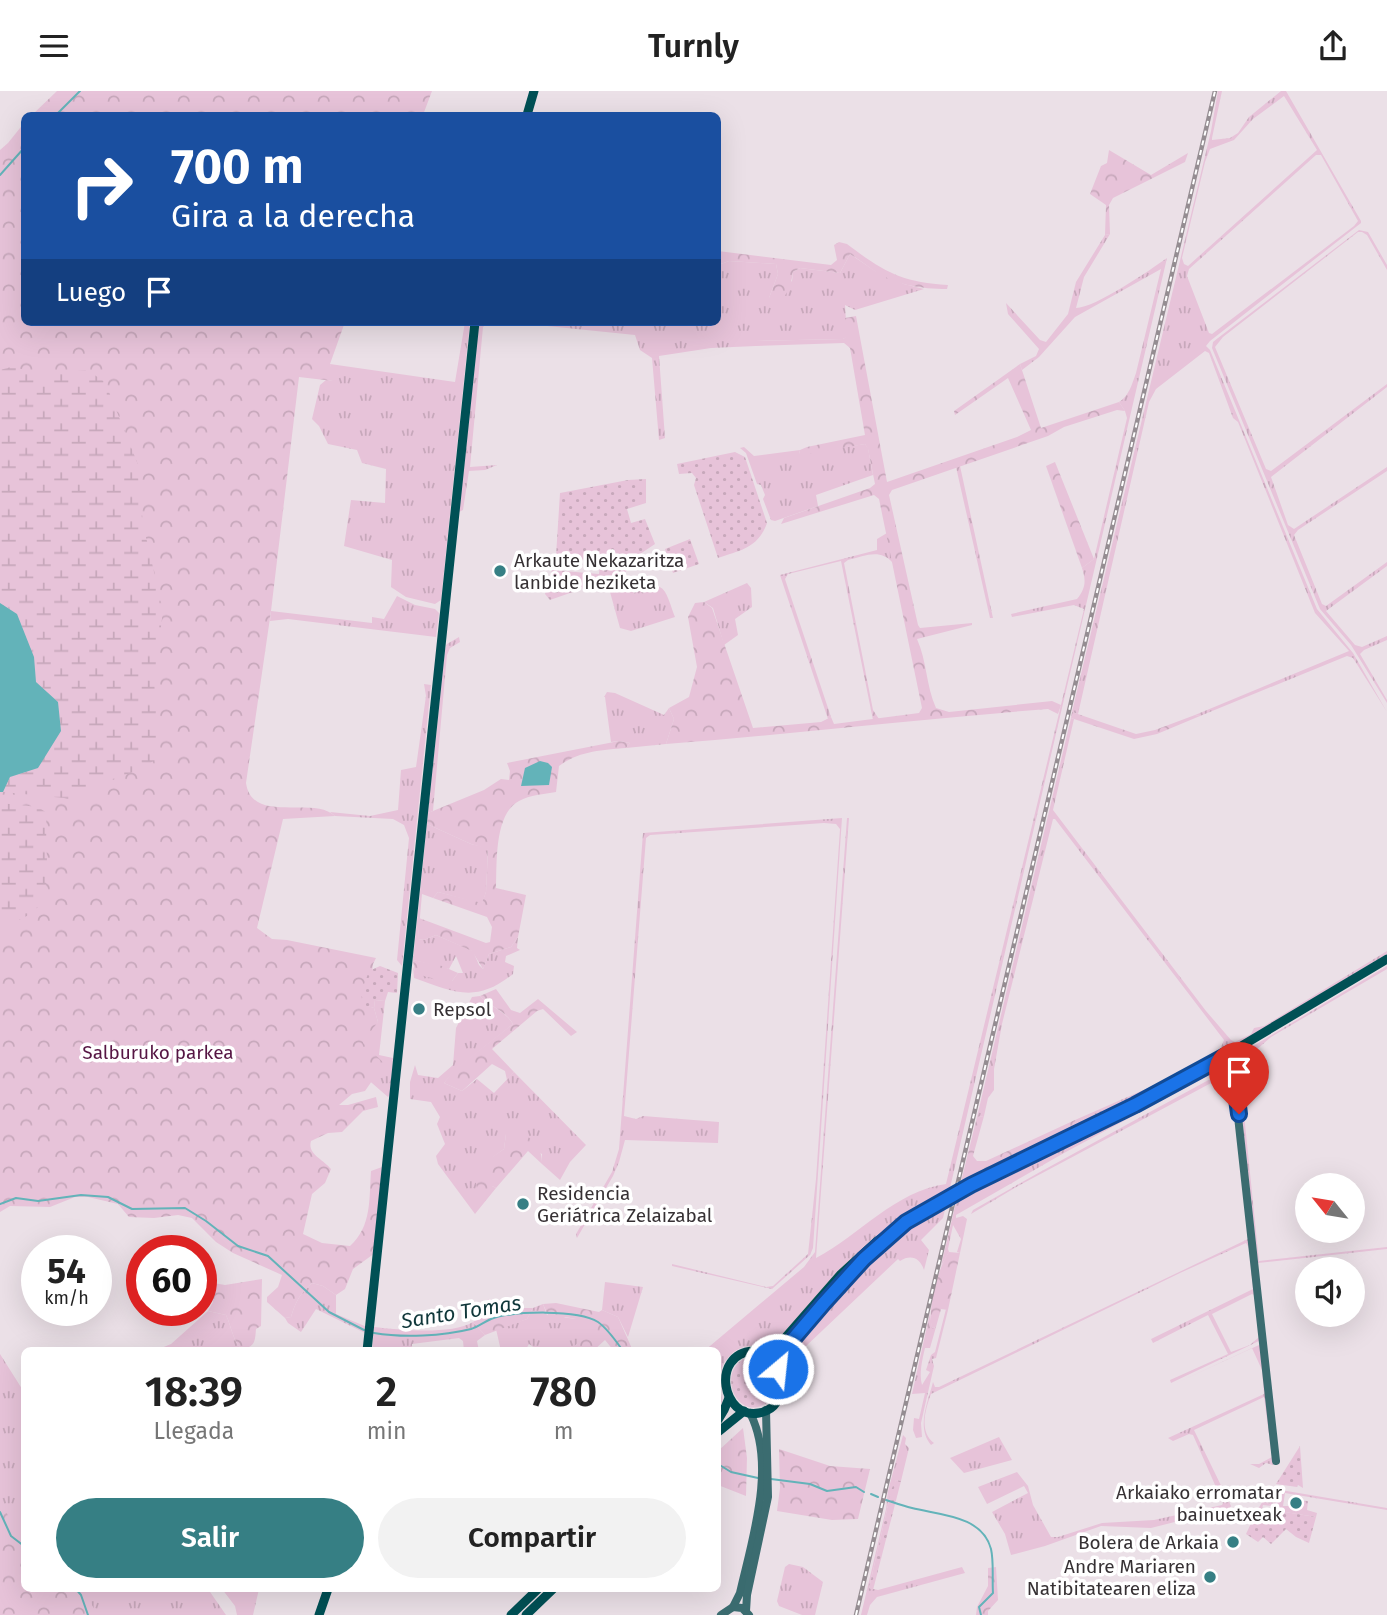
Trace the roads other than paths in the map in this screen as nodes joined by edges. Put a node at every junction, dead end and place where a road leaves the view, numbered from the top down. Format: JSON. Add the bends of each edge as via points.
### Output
{"nodes":[{"id":1,"x":534,"y":91,"type":"edge"},
{"id":2,"x":528,"y":112,"type":"edge"},
{"id":3,"x":475,"y":326,"type":"edge"},
{"id":4,"x":1387,"y":959,"type":"edge"},
{"id":5,"x":1231,"y":1053,"type":"junction"},
{"id":6,"x":906,"y":1222,"type":"junction"},
{"id":7,"x":368,"y":1347,"type":"edge"},
{"id":8,"x":761,"y":1353,"type":"junction"},
{"id":9,"x":778,"y":1369,"type":"junction"},
{"id":10,"x":729,"y":1398,"type":"junction"},
{"id":11,"x":766,"y":1410,"type":"junction"},
{"id":12,"x":747,"y":1412,"type":"junction"},
{"id":13,"x":721,"y":1416,"type":"edge"},
{"id":14,"x":721,"y":1430,"type":"edge"},
{"id":15,"x":764,"y":1458,"type":"junction"},
{"id":16,"x":1276,"y":1461,"type":"dead end"},
{"id":17,"x":764,"y":1497,"type":"junction"},
{"id":18,"x":322,"y":1592,"type":"edge"},
{"id":19,"x":327,"y":1592,"type":"edge"},
{"id":20,"x":535,"y":1592,"type":"edge"},
{"id":21,"x":550,"y":1592,"type":"edge"},
{"id":22,"x":733,"y":1607,"type":"junction"},
{"id":23,"x":748,"y":1613,"type":"edge"},
{"id":24,"x":314,"y":1615,"type":"edge"},
{"id":25,"x":319,"y":1615,"type":"edge"},
{"id":26,"x":511,"y":1615,"type":"edge"},
{"id":27,"x":526,"y":1615,"type":"edge"},
{"id":28,"x":721,"y":1615,"type":"edge"}],
"edges":[{"from":1,"to":2,"type":"main road"},
{"from":3,"to":7,"type":"main road"},
{"from":4,"to":5,"type":"main road"},
{"from":5,"to":6,"type":"main road","bridge":true},
{"from":5,"to":16,"type":"street"},
{"from":6,"to":8,"type":"main road","via":[[854,1261],[778,1346]]},
{"from":6,"to":9,"type":"main road","via":[[864,1259],[783,1351]]},
{"from":8,"to":9,"type":"main road"},
{"from":8,"to":10,"type":"main road","via":[[744,1352],[731,1362],[725,1380]]},
{"from":9,"to":11,"type":"main road","via":[[780,1392]]},
{"from":10,"to":12,"type":"main road"},
{"from":10,"to":13,"type":"main road"},
{"from":11,"to":12,"type":"main road"},
{"from":11,"to":15,"type":"street"},
{"from":12,"to":14,"type":"main road"},
{"from":12,"to":15,"type":"street","via":[[757,1428]]},
{"from":15,"to":17,"type":"street"},
{"from":17,"to":22,"type":"street"},
{"from":17,"to":23,"type":"street"},
{"from":18,"to":24,"type":"main road"},
{"from":19,"to":25,"type":"main road"},
{"from":20,"to":26,"type":"main road"},
{"from":21,"to":27,"type":"main road"},
{"from":22,"to":23,"type":"street"},
{"from":22,"to":28,"type":"street"}]}
